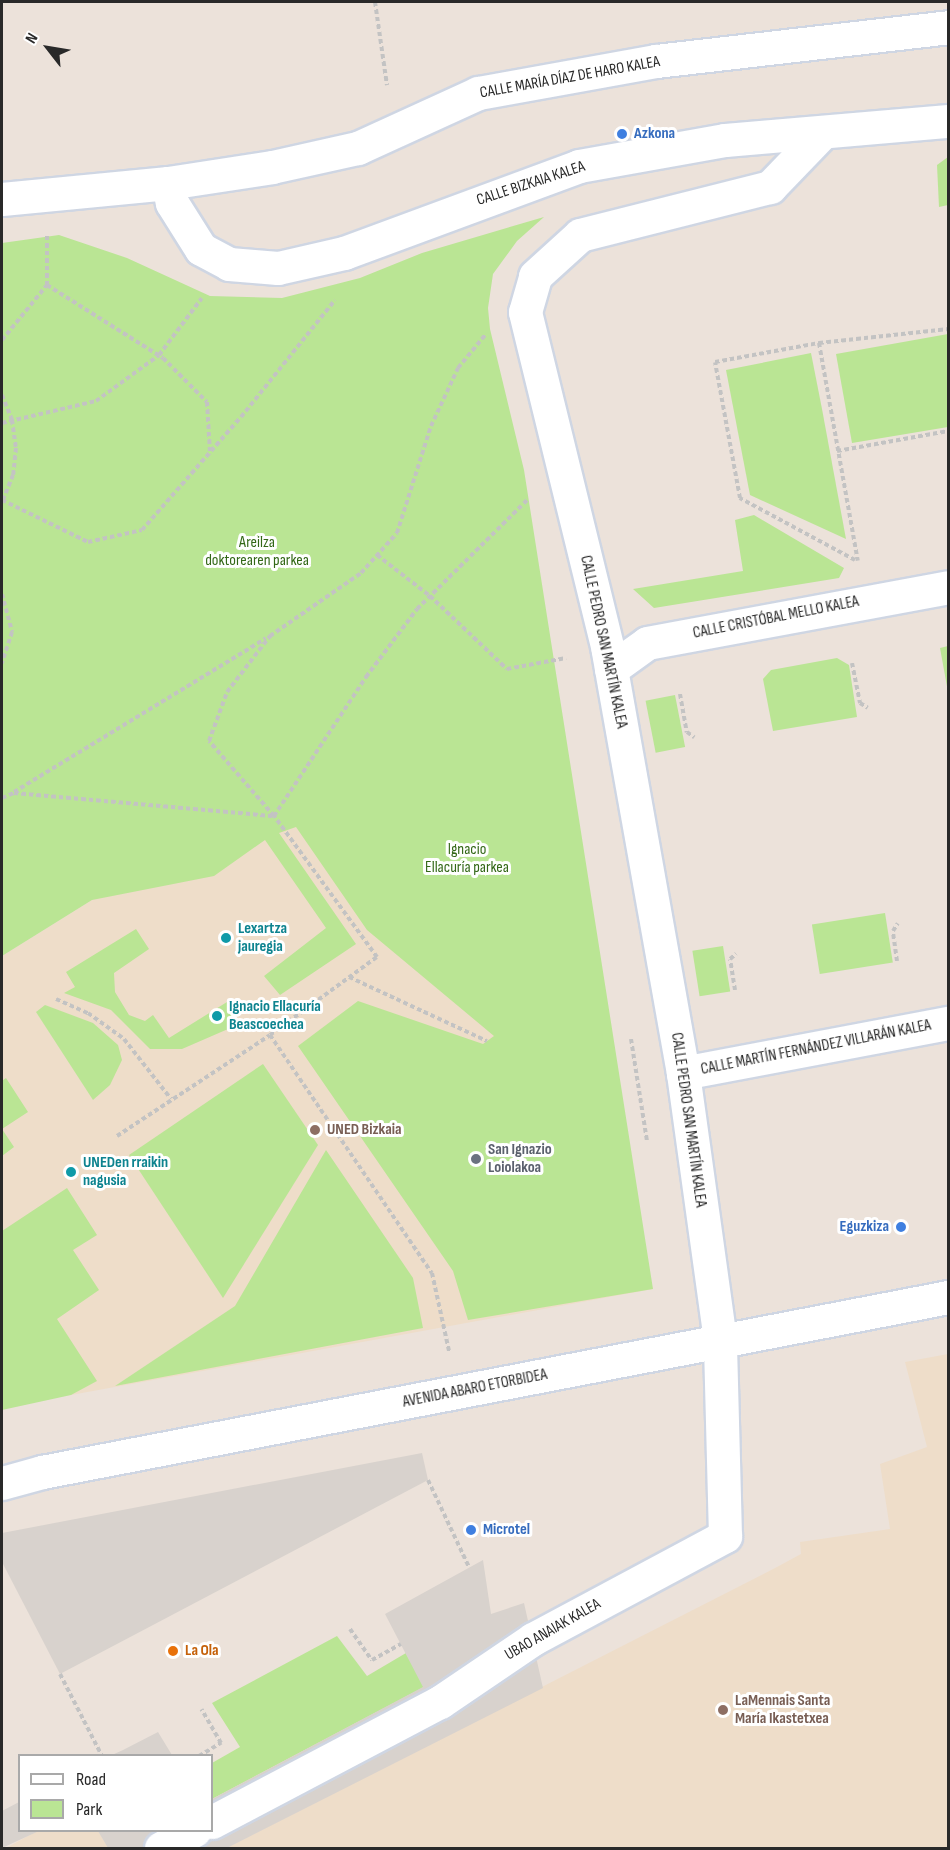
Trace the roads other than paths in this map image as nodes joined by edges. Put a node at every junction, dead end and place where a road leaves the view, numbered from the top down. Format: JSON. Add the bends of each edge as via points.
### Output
{"nodes":[{"id":1,"x":948,"y":27,"type":"edge"},
{"id":2,"x":948,"y":121,"type":"edge"},
{"id":3,"x":822,"y":133,"type":"junction"},
{"id":4,"x":168,"y":183,"type":"junction"},
{"id":5,"x":2,"y":199,"type":"edge"},
{"id":6,"x":948,"y":587,"type":"edge"},
{"id":7,"x":611,"y":669,"type":"junction"},
{"id":8,"x":948,"y":1023,"type":"edge"},
{"id":9,"x":683,"y":1073,"type":"junction"},
{"id":10,"x":948,"y":1297,"type":"edge"},
{"id":11,"x":720,"y":1340,"type":"junction"},
{"id":12,"x":2,"y":1483,"type":"edge"},
{"id":13,"x":213,"y":1821,"type":"edge"},
{"id":14,"x":191,"y":1832,"type":"edge"},
{"id":15,"x":161,"y":1848,"type":"edge"}],
"edges":[{"from":1,"to":4,"type":"street","name":"CALLE MARÍA DÍAZ DE HARO KALEA","via":[[656,61],[478,93],[358,148],[272,167]]},
{"from":2,"to":3,"type":"street","name":"CALLE BIZKAIA KALEA"},
{"from":3,"to":4,"type":"street","name":"CALLE BIZKAIA KALEA","via":[[725,140],[579,166],[344,253],[278,268],[229,264],[201,249],[172,203]]},
{"from":3,"to":7,"type":"street","name":"CALLE PEDRO SAN MARTÍN KALEA","via":[[770,187],[580,235],[535,276],[525,312]]},
{"from":4,"to":5,"type":"street","name":"CALLE MARÍA DÍAZ DE HARO KALEA"},
{"from":6,"to":7,"type":"street","name":"CALLE CRISTÓBAL MELLO KALEA","via":[[647,643]]},
{"from":7,"to":9,"type":"street","name":"CALLE PEDRO SAN MARTÍN KALEA"},
{"from":8,"to":9,"type":"street","name":"CALLE MARTÍN FERNÁNDEZ VILLARÁN KALEA"},
{"from":9,"to":11,"type":"street","name":"CALLE PEDRO SAN MARTÍN KALEA"},
{"from":10,"to":11,"type":"street","name":"AVENIDA ABARO ETORBIDEA"},
{"from":11,"to":12,"type":"street","name":"AVENIDA ABARO ETORBIDEA"},
{"from":11,"to":13,"type":"street","name":"UBAO ANAIAK KALEA","via":[[725,1536],[533,1639],[440,1702]]},
{"from":14,"to":15,"type":"street"}]}
